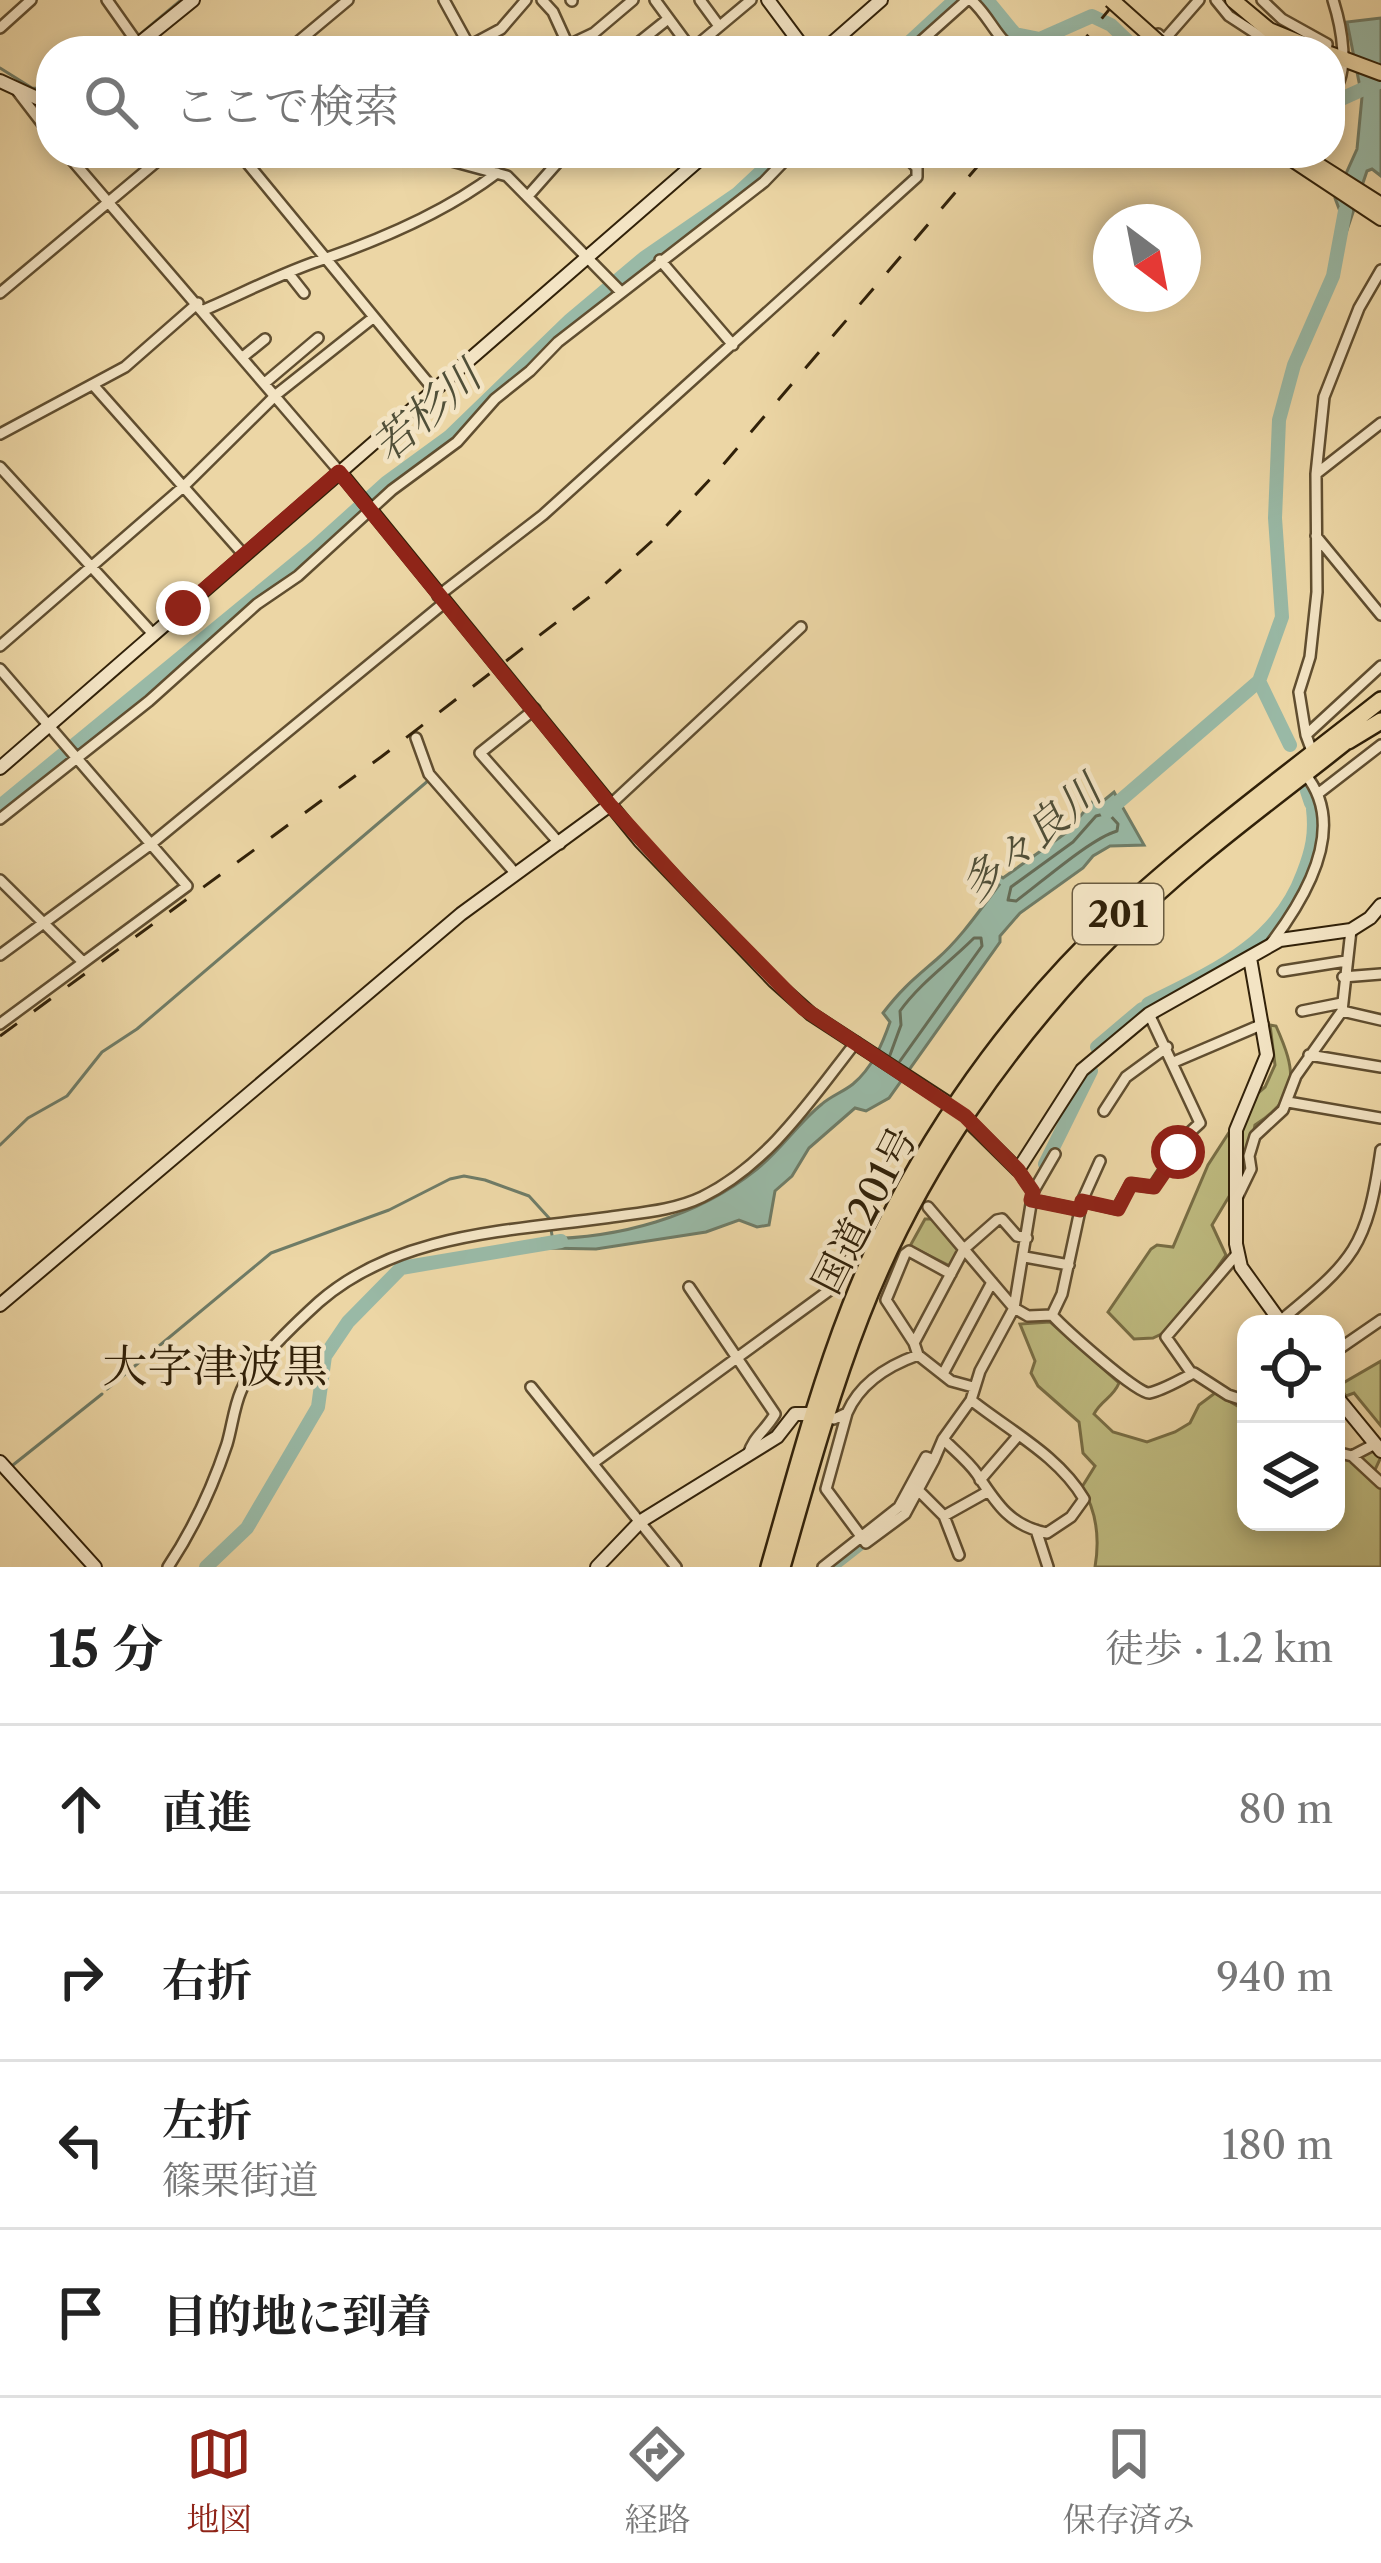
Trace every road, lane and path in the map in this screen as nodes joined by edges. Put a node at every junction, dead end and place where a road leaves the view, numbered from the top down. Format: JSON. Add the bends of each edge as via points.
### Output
{"nodes":[{"id":1,"x":31,"y":0,"type":"edge"},
{"id":2,"x":107,"y":0,"type":"edge"},
{"id":3,"x":194,"y":0,"type":"edge"},
{"id":4,"x":348,"y":0,"type":"edge"},
{"id":5,"x":526,"y":0,"type":"edge"},
{"id":6,"x":542,"y":0,"type":"edge"},
{"id":7,"x":633,"y":0,"type":"edge"},
{"id":8,"x":655,"y":0,"type":"edge"},
{"id":9,"x":700,"y":0,"type":"edge"},
{"id":10,"x":751,"y":0,"type":"edge"},
{"id":11,"x":768,"y":0,"type":"edge"},
{"id":12,"x":881,"y":0,"type":"edge"},
{"id":13,"x":969,"y":0,"type":"edge"},
{"id":14,"x":1099,"y":0,"type":"edge"},
{"id":15,"x":1111,"y":0,"type":"edge"},
{"id":16,"x":1126,"y":0,"type":"edge"},
{"id":17,"x":1199,"y":0,"type":"edge"},
{"id":18,"x":1216,"y":0,"type":"edge"},
{"id":19,"x":1233,"y":0,"type":"edge"},
{"id":20,"x":1262,"y":0,"type":"edge"},
{"id":21,"x":1333,"y":0,"type":"edge"},
{"id":22,"x":451,"y":5,"type":"edge"},
{"id":23,"x":668,"y":19,"type":"junction"},
{"id":24,"x":719,"y":26,"type":"junction"},
{"id":25,"x":0,"y":28,"type":"edge"},
{"id":26,"x":129,"y":36,"type":"edge"},
{"id":27,"x":147,"y":36,"type":"edge"},
{"id":28,"x":305,"y":36,"type":"edge"},
{"id":29,"x":466,"y":36,"type":"edge"},
{"id":30,"x":489,"y":36,"type":"edge"},
{"id":31,"x":564,"y":36,"type":"edge"},
{"id":32,"x":588,"y":36,"type":"edge"},
{"id":33,"x":647,"y":36,"type":"edge"},
{"id":34,"x":681,"y":36,"type":"edge"},
{"id":35,"x":707,"y":36,"type":"edge"},
{"id":36,"x":795,"y":36,"type":"edge"},
{"id":37,"x":840,"y":36,"type":"edge"},
{"id":38,"x":927,"y":36,"type":"edge"},
{"id":39,"x":999,"y":36,"type":"edge"},
{"id":40,"x":1147,"y":36,"type":"edge"},
{"id":41,"x":1150,"y":36,"type":"edge"},
{"id":42,"x":1154,"y":36,"type":"edge"},
{"id":43,"x":1171,"y":36,"type":"edge"},
{"id":44,"x":1260,"y":36,"type":"edge"},
{"id":45,"x":1284,"y":36,"type":"edge"},
{"id":46,"x":1313,"y":36,"type":"edge"},
{"id":47,"x":1333,"y":36,"type":"edge"},
{"id":48,"x":1345,"y":60,"type":"edge"},
{"id":49,"x":1381,"y":73,"type":"edge"},
{"id":50,"x":0,"y":81,"type":"edge"},
{"id":51,"x":18,"y":92,"type":"junction"},
{"id":52,"x":36,"y":98,"type":"edge"},
{"id":53,"x":36,"y":116,"type":"edge"},
{"id":54,"x":79,"y":168,"type":"edge"},
{"id":55,"x":149,"y":168,"type":"edge"},
{"id":56,"x":251,"y":168,"type":"edge"},
{"id":57,"x":483,"y":168,"type":"edge"},
{"id":58,"x":553,"y":168,"type":"edge"},
{"id":59,"x":690,"y":168,"type":"edge"},
{"id":60,"x":778,"y":168,"type":"edge"},
{"id":61,"x":917,"y":168,"type":"edge"},
{"id":62,"x":1306,"y":168,"type":"edge"},
{"id":63,"x":1323,"y":168,"type":"edge"},
{"id":64,"x":497,"y":172,"type":"junction"},
{"id":65,"x":528,"y":196,"type":"junction"},
{"id":66,"x":108,"y":203,"type":"junction"},
{"id":67,"x":1381,"y":205,"type":"edge"},
{"id":68,"x":1381,"y":218,"type":"edge"},
{"id":69,"x":586,"y":257,"type":"junction"},
{"id":70,"x":325,"y":258,"type":"junction"},
{"id":71,"x":660,"y":260,"type":"junction"},
{"id":72,"x":1381,"y":270,"type":"edge"},
{"id":73,"x":289,"y":274,"type":"junction"},
{"id":74,"x":619,"y":290,"type":"junction"},
{"id":75,"x":0,"y":293,"type":"edge"},
{"id":76,"x":304,"y":293,"type":"dead end"},
{"id":77,"x":201,"y":307,"type":"junction"},
{"id":78,"x":374,"y":317,"type":"junction"},
{"id":79,"x":318,"y":338,"type":"dead end"},
{"id":80,"x":265,"y":339,"type":"dead end"},
{"id":81,"x":733,"y":345,"type":"junction"},
{"id":82,"x":244,"y":356,"type":"junction"},
{"id":83,"x":266,"y":382,"type":"junction"},
{"id":84,"x":94,"y":386,"type":"junction"},
{"id":85,"x":434,"y":390,"type":"junction"},
{"id":86,"x":277,"y":394,"type":"junction"},
{"id":87,"x":1381,"y":423,"type":"edge"},
{"id":88,"x":0,"y":434,"type":"edge"},
{"id":89,"x":0,"y":467,"type":"edge"},
{"id":90,"x":339,"y":472,"type":"junction"},
{"id":91,"x":1316,"y":474,"type":"junction"},
{"id":92,"x":183,"y":487,"type":"junction"},
{"id":93,"x":369,"y":512,"type":"junction"},
{"id":94,"x":1316,"y":536,"type":"junction"},
{"id":95,"x":244,"y":555,"type":"junction"},
{"id":96,"x":93,"y":568,"type":"junction"},
{"id":97,"x":441,"y":600,"type":"junction"},
{"id":98,"x":1381,"y":615,"type":"edge"},
{"id":99,"x":801,"y":626,"type":"dead end"},
{"id":100,"x":153,"y":634,"type":"junction"},
{"id":101,"x":0,"y":646,"type":"edge"},
{"id":102,"x":1381,"y":667,"type":"edge"},
{"id":103,"x":0,"y":669,"type":"edge"},
{"id":104,"x":1381,"y":696,"type":"edge"},
{"id":105,"x":535,"y":710,"type":"junction"},
{"id":106,"x":1381,"y":717,"type":"edge"},
{"id":107,"x":48,"y":725,"type":"junction"},
{"id":108,"x":1306,"y":735,"type":"junction"},
{"id":109,"x":1343,"y":737,"type":"junction"},
{"id":110,"x":416,"y":738,"type":"dead end"},
{"id":111,"x":1381,"y":745,"type":"edge"},
{"id":112,"x":1313,"y":754,"type":"junction"},
{"id":113,"x":74,"y":760,"type":"junction"},
{"id":114,"x":0,"y":768,"type":"edge"},
{"id":115,"x":1305,"y":774,"type":"junction"},
{"id":116,"x":1319,"y":793,"type":"junction"},
{"id":117,"x":610,"y":805,"type":"junction"},
{"id":118,"x":0,"y":819,"type":"edge"},
{"id":119,"x":151,"y":844,"type":"junction"},
{"id":120,"x":560,"y":844,"type":"junction"},
{"id":121,"x":515,"y":873,"type":"junction"},
{"id":122,"x":0,"y":880,"type":"edge"},
{"id":123,"x":1381,"y":905,"type":"edge"},
{"id":124,"x":42,"y":923,"type":"junction"},
{"id":125,"x":1351,"y":930,"type":"junction"},
{"id":126,"x":1270,"y":945,"type":"junction"},
{"id":127,"x":0,"y":955,"type":"edge"},
{"id":128,"x":1250,"y":958,"type":"junction"},
{"id":129,"x":1346,"y":961,"type":"junction"},
{"id":130,"x":83,"y":962,"type":"junction"},
{"id":131,"x":1283,"y":971,"type":"dead end"},
{"id":132,"x":1381,"y":974,"type":"edge"},
{"id":133,"x":1343,"y":977,"type":"junction"},
{"id":134,"x":1342,"y":1007,"type":"junction"},
{"id":135,"x":1302,"y":1011,"type":"dead end"},
{"id":136,"x":1150,"y":1014,"type":"junction"},
{"id":137,"x":1381,"y":1020,"type":"edge"},
{"id":138,"x":0,"y":1024,"type":"edge"},
{"id":139,"x":1262,"y":1024,"type":"junction"},
{"id":140,"x":859,"y":1044,"type":"junction"},
{"id":141,"x":1167,"y":1047,"type":"junction"},
{"id":142,"x":1309,"y":1055,"type":"junction"},
{"id":143,"x":1174,"y":1062,"type":"junction"},
{"id":144,"x":1381,"y":1067,"type":"edge"},
{"id":145,"x":1288,"y":1102,"type":"junction"},
{"id":146,"x":959,"y":1111,"type":"junction"},
{"id":147,"x":1104,"y":1111,"type":"dead end"},
{"id":148,"x":1381,"y":1118,"type":"edge"},
{"id":149,"x":1381,"y":1150,"type":"edge"},
{"id":150,"x":1055,"y":1154,"type":"dead end"},
{"id":151,"x":1100,"y":1161,"type":"dead end"},
{"id":152,"x":1380,"y":1169,"type":"edge"},
{"id":153,"x":1018,"y":1170,"type":"junction"},
{"id":154,"x":1032,"y":1196,"type":"junction"},
{"id":155,"x":1236,"y":1201,"type":"junction"},
{"id":156,"x":1081,"y":1206,"type":"junction"},
{"id":157,"x":928,"y":1207,"type":"dead end"},
{"id":158,"x":1368,"y":1218,"type":"junction"},
{"id":159,"x":1381,"y":1221,"type":"edge"},
{"id":160,"x":1027,"y":1238,"type":"junction"},
{"id":161,"x":964,"y":1250,"type":"junction"},
{"id":162,"x":1237,"y":1254,"type":"junction"},
{"id":163,"x":1025,"y":1257,"type":"junction"},
{"id":164,"x":850,"y":1258,"type":"dead end"},
{"id":165,"x":1069,"y":1265,"type":"junction"},
{"id":166,"x":951,"y":1274,"type":"junction"},
{"id":167,"x":992,"y":1282,"type":"junction"},
{"id":168,"x":688,"y":1287,"type":"dead end"},
{"id":169,"x":0,"y":1304,"type":"edge"},
{"id":170,"x":1014,"y":1308,"type":"junction"},
{"id":171,"x":1052,"y":1315,"type":"junction"},
{"id":172,"x":1275,"y":1315,"type":"edge"},
{"id":173,"x":1290,"y":1315,"type":"edge"},
{"id":174,"x":1381,"y":1320,"type":"edge"},
{"id":175,"x":1345,"y":1345,"type":"edge"},
{"id":176,"x":916,"y":1349,"type":"junction"},
{"id":177,"x":737,"y":1358,"type":"junction"},
{"id":178,"x":842,"y":1366,"type":"junction"},
{"id":179,"x":943,"y":1374,"type":"junction"},
{"id":180,"x":1192,"y":1374,"type":"junction"},
{"id":181,"x":531,"y":1387,"type":"dead end"},
{"id":182,"x":973,"y":1387,"type":"junction"},
{"id":183,"x":857,"y":1390,"type":"junction"},
{"id":184,"x":1237,"y":1399,"type":"edge"},
{"id":185,"x":971,"y":1400,"type":"junction"},
{"id":186,"x":1345,"y":1407,"type":"edge"},
{"id":187,"x":847,"y":1413,"type":"junction"},
{"id":188,"x":819,"y":1414,"type":"junction"},
{"id":189,"x":781,"y":1433,"type":"junction"},
{"id":190,"x":1017,"y":1437,"type":"junction"},
{"id":191,"x":943,"y":1439,"type":"junction"},
{"id":192,"x":1378,"y":1448,"type":"edge"},
{"id":193,"x":1345,"y":1454,"type":"edge"},
{"id":194,"x":748,"y":1455,"type":"junction"},
{"id":195,"x":1352,"y":1456,"type":"junction"},
{"id":196,"x":800,"y":1460,"type":"junction"},
{"id":197,"x":934,"y":1460,"type":"junction"},
{"id":198,"x":593,"y":1462,"type":"junction"},
{"id":199,"x":1,"y":1466,"type":"edge"},
{"id":200,"x":980,"y":1480,"type":"junction"},
{"id":201,"x":1381,"y":1483,"type":"edge"},
{"id":202,"x":920,"y":1492,"type":"junction"},
{"id":203,"x":987,"y":1492,"type":"junction"},
{"id":204,"x":944,"y":1516,"type":"junction"},
{"id":205,"x":640,"y":1521,"type":"junction"},
{"id":206,"x":1036,"y":1530,"type":"junction"},
{"id":207,"x":862,"y":1538,"type":"junction"},
{"id":208,"x":959,"y":1555,"type":"dead end"},
{"id":209,"x":94,"y":1567,"type":"edge"},
{"id":210,"x":168,"y":1567,"type":"edge"},
{"id":211,"x":597,"y":1567,"type":"edge"},
{"id":212,"x":676,"y":1567,"type":"edge"},
{"id":213,"x":769,"y":1567,"type":"edge"},
{"id":214,"x":782,"y":1567,"type":"edge"},
{"id":215,"x":823,"y":1567,"type":"edge"},
{"id":216,"x":1048,"y":1567,"type":"edge"}],
"edges":[{"from":1,"to":25,"type":"street"},
{"from":2,"to":26,"type":"street"},
{"from":3,"to":27,"type":"street"},
{"from":4,"to":28,"type":"street"},
{"from":5,"to":30,"type":"street"},
{"from":6,"to":31,"type":"street"},
{"from":7,"to":32,"type":"street"},
{"from":8,"to":23,"type":"street"},
{"from":9,"to":24,"type":"street"},
{"from":10,"to":24,"type":"street"},
{"from":11,"to":36,"type":"street"},
{"from":12,"to":37,"type":"street"},
{"from":13,"to":38,"type":"street"},
{"from":13,"to":39,"type":"street"},
{"from":14,"to":40,"type":"main road","bridge":true},
{"from":15,"to":41,"type":"main road","bridge":true},
{"from":16,"to":42,"type":"street"},
{"from":17,"to":43,"type":"street"},
{"from":18,"to":44,"type":"street"},
{"from":19,"to":45,"type":"main road"},
{"from":20,"to":46,"type":"street"},
{"from":21,"to":47,"type":"street"},
{"from":22,"to":29,"type":"street"},
{"from":23,"to":33,"type":"street"},
{"from":23,"to":34,"type":"street"},
{"from":24,"to":35,"type":"street"},
{"from":48,"to":49,"type":"main road"},
{"from":50,"to":51,"type":"street"},
{"from":51,"to":52,"type":"street"},
{"from":51,"to":53,"type":"street"},
{"from":54,"to":66,"type":"street"},
{"from":55,"to":66,"type":"street"},
{"from":56,"to":70,"type":"street"},
{"from":57,"to":64,"type":"street"},
{"from":58,"to":65,"type":"street"},
{"from":59,"to":69,"type":"street"},
{"from":60,"to":71,"type":"street"},
{"from":61,"to":81,"type":"street"},
{"from":62,"to":68,"type":"main road"},
{"from":63,"to":67,"type":"main road"},
{"from":64,"to":65,"type":"street"},
{"from":64,"to":70,"type":"street","via":[[365,245]]},
{"from":65,"to":69,"type":"street"},
{"from":66,"to":75,"type":"street"},
{"from":66,"to":77,"type":"street"},
{"from":69,"to":74,"type":"street"},
{"from":69,"to":85,"type":"street"},
{"from":70,"to":73,"type":"street"},
{"from":70,"to":78,"type":"street"},
{"from":71,"to":74,"type":"street"},
{"from":71,"to":81,"type":"street"},
{"from":72,"to":91,"type":"street","via":[[1324,397]]},
{"from":73,"to":76,"type":"street"},
{"from":73,"to":77,"type":"street"},
{"from":74,"to":93,"type":"street","via":[[495,398],[457,442]]},
{"from":77,"to":82,"type":"street"},
{"from":77,"to":84,"type":"street"},
{"from":78,"to":85,"type":"street"},
{"from":78,"to":86,"type":"street"},
{"from":79,"to":83,"type":"street"},
{"from":80,"to":82,"type":"street"},
{"from":81,"to":97,"type":"street"},
{"from":82,"to":83,"type":"street"},
{"from":83,"to":86,"type":"street"},
{"from":84,"to":88,"type":"street"},
{"from":84,"to":92,"type":"street"},
{"from":85,"to":90,"type":"street"},
{"from":86,"to":90,"type":"street"},
{"from":86,"to":92,"type":"street"},
{"from":87,"to":91,"type":"street"},
{"from":89,"to":96,"type":"street"},
{"from":90,"to":93,"type":"street"},
{"from":90,"to":95,"type":"street"},
{"from":91,"to":94,"type":"street"},
{"from":92,"to":95,"type":"street"},
{"from":92,"to":96,"type":"street"},
{"from":93,"to":97,"type":"street"},
{"from":93,"to":113,"type":"street"},
{"from":94,"to":98,"type":"street"},
{"from":94,"to":108,"type":"street","via":[[1310,657],[1299,692]]},
{"from":95,"to":100,"type":"street"},
{"from":96,"to":100,"type":"street"},
{"from":96,"to":101,"type":"street"},
{"from":97,"to":105,"type":"street"},
{"from":97,"to":119,"type":"street"},
{"from":99,"to":117,"type":"street"},
{"from":100,"to":107,"type":"street"},
{"from":102,"to":108,"type":"street"},
{"from":103,"to":107,"type":"street"},
{"from":104,"to":109,"type":"highway","number":"201","via":[[1358,710]]},
{"from":105,"to":117,"type":"street"},
{"from":105,"to":120,"type":"street","via":[[480,753]]},
{"from":106,"to":109,"type":"highway","name":"国道201号","number":"201"},
{"from":107,"to":113,"type":"street"},
{"from":107,"to":114,"type":"street"},
{"from":108,"to":112,"type":"street"},
{"from":109,"to":112,"type":"highway","name":"国道201号","number":"201"},
{"from":109,"to":115,"type":"highway","name":"国道201号","number":"201"},
{"from":110,"to":121,"type":"street","via":[[429,774]]},
{"from":111,"to":116,"type":"street"},
{"from":112,"to":146,"type":"highway","name":"国道201号","number":"201","via":[[1110,922],[1007,1034]]},
{"from":113,"to":118,"type":"street"},
{"from":113,"to":119,"type":"street"},
{"from":115,"to":116,"type":"street"},
{"from":115,"to":146,"type":"highway","name":"国道201号","number":"201","via":[[1118,931]]},
{"from":116,"to":126,"type":"street","via":[[1320,854]]},
{"from":117,"to":120,"type":"street"},
{"from":117,"to":140,"type":"street","via":[[784,990]]},
{"from":119,"to":124,"type":"street"},
{"from":119,"to":130,"type":"street","via":[[186,888]]},
{"from":120,"to":121,"type":"street"},
{"from":121,"to":169,"type":"street"},
{"from":122,"to":124,"type":"street"},
{"from":123,"to":125,"type":"street"},
{"from":124,"to":127,"type":"street"},
{"from":124,"to":130,"type":"street"},
{"from":125,"to":126,"type":"street"},
{"from":125,"to":129,"type":"street"},
{"from":126,"to":128,"type":"street"},
{"from":128,"to":136,"type":"street"},
{"from":128,"to":139,"type":"street"},
{"from":129,"to":131,"type":"street"},
{"from":129,"to":133,"type":"street"},
{"from":130,"to":138,"type":"street"},
{"from":132,"to":133,"type":"street"},
{"from":133,"to":134,"type":"street"},
{"from":134,"to":135,"type":"street"},
{"from":134,"to":137,"type":"street"},
{"from":134,"to":142,"type":"street"},
{"from":136,"to":141,"type":"street"},
{"from":136,"to":153,"type":"street","via":[[1082,1070]]},
{"from":139,"to":143,"type":"street"},
{"from":139,"to":155,"type":"street","via":[[1264,1067],[1236,1130]]},
{"from":140,"to":146,"type":"street"},
{"from":140,"to":210,"type":"street","via":[[755,1161],[700,1198],[429,1244],[348,1279],[242,1388],[213,1486]]},
{"from":141,"to":143,"type":"street"},
{"from":141,"to":147,"type":"street","via":[[1126,1077]]},
{"from":142,"to":144,"type":"street"},
{"from":142,"to":145,"type":"street"},
{"from":143,"to":156,"type":"street","via":[[1200,1123],[1154,1187],[1131,1184],[1118,1209]]},
{"from":145,"to":148,"type":"street"},
{"from":145,"to":155,"type":"street","via":[[1251,1142],[1251,1169]]},
{"from":146,"to":153,"type":"street"},
{"from":146,"to":178,"type":"highway","name":"国道201号","number":"201"},
{"from":146,"to":188,"type":"highway","name":"国道201号","number":"201","via":[[866,1269]]},
{"from":149,"to":152,"type":"street"},
{"from":150,"to":154,"type":"street"},
{"from":151,"to":156,"type":"street"},
{"from":152,"to":158,"type":"street"},
{"from":153,"to":154,"type":"street"},
{"from":154,"to":156,"type":"street"},
{"from":154,"to":160,"type":"street"},
{"from":155,"to":162,"type":"street"},
{"from":156,"to":165,"type":"street"},
{"from":157,"to":161,"type":"street"},
{"from":158,"to":159,"type":"street"},
{"from":158,"to":173,"type":"street","via":[[1338,1273]]},
{"from":160,"to":161,"type":"street","via":[[997,1220]]},
{"from":160,"to":163,"type":"street"},
{"from":161,"to":166,"type":"street"},
{"from":161,"to":167,"type":"street"},
{"from":162,"to":172,"type":"street"},
{"from":162,"to":180,"type":"street","via":[[1166,1337]]},
{"from":163,"to":165,"type":"street"},
{"from":163,"to":170,"type":"street"},
{"from":164,"to":177,"type":"street","via":[[838,1284]]},
{"from":165,"to":171,"type":"street"},
{"from":166,"to":176,"type":"street"},
{"from":166,"to":176,"type":"street","via":[[905,1254],[886,1300]]},
{"from":167,"to":170,"type":"street"},
{"from":167,"to":179,"type":"street"},
{"from":168,"to":177,"type":"street"},
{"from":170,"to":171,"type":"street"},
{"from":170,"to":182,"type":"street"},
{"from":171,"to":180,"type":"street","via":[[1138,1392]]},
{"from":174,"to":175,"type":"street"},
{"from":176,"to":179,"type":"street"},
{"from":176,"to":183,"type":"street"},
{"from":177,"to":194,"type":"street","via":[[775,1414]]},
{"from":177,"to":198,"type":"street"},
{"from":178,"to":183,"type":"street","via":[[844,1381]]},
{"from":178,"to":188,"type":"highway","name":"国道201号","number":"201"},
{"from":179,"to":182,"type":"street"},
{"from":180,"to":184,"type":"street"},
{"from":181,"to":198,"type":"street"},
{"from":182,"to":185,"type":"street"},
{"from":183,"to":187,"type":"street"},
{"from":185,"to":190,"type":"street"},
{"from":185,"to":191,"type":"street"},
{"from":186,"to":192,"type":"street"},
{"from":187,"to":188,"type":"street"},
{"from":187,"to":207,"type":"street","via":[[826,1489]]},
{"from":188,"to":189,"type":"street","via":[[795,1414]]},
{"from":188,"to":196,"type":"highway","name":"国道201号","number":"201"},
{"from":188,"to":214,"type":"highway","name":"国道201号","number":"201"},
{"from":189,"to":194,"type":"street"},
{"from":189,"to":196,"type":"street","via":[[793,1439]]},
{"from":190,"to":200,"type":"street"},
{"from":190,"to":206,"type":"street","via":[[1072,1478],[1084,1499],[1062,1525]]},
{"from":191,"to":197,"type":"street"},
{"from":191,"to":200,"type":"street"},
{"from":192,"to":195,"type":"street"},
{"from":193,"to":195,"type":"street"},
{"from":194,"to":205,"type":"street"},
{"from":195,"to":201,"type":"street"},
{"from":196,"to":213,"type":"highway","name":"国道201号","number":"201"},
{"from":197,"to":202,"type":"street"},
{"from":197,"to":207,"type":"street","via":[[926,1457],[899,1507]]},
{"from":198,"to":205,"type":"street"},
{"from":199,"to":209,"type":"street"},
{"from":200,"to":203,"type":"street"},
{"from":202,"to":204,"type":"street"},
{"from":202,"to":207,"type":"street","via":[[894,1523],[866,1543]]},
{"from":203,"to":204,"type":"street"},
{"from":203,"to":206,"type":"street","via":[[1011,1519]]},
{"from":204,"to":208,"type":"street"},
{"from":205,"to":211,"type":"street"},
{"from":205,"to":212,"type":"street"},
{"from":206,"to":216,"type":"street"},
{"from":207,"to":215,"type":"street"}]}
